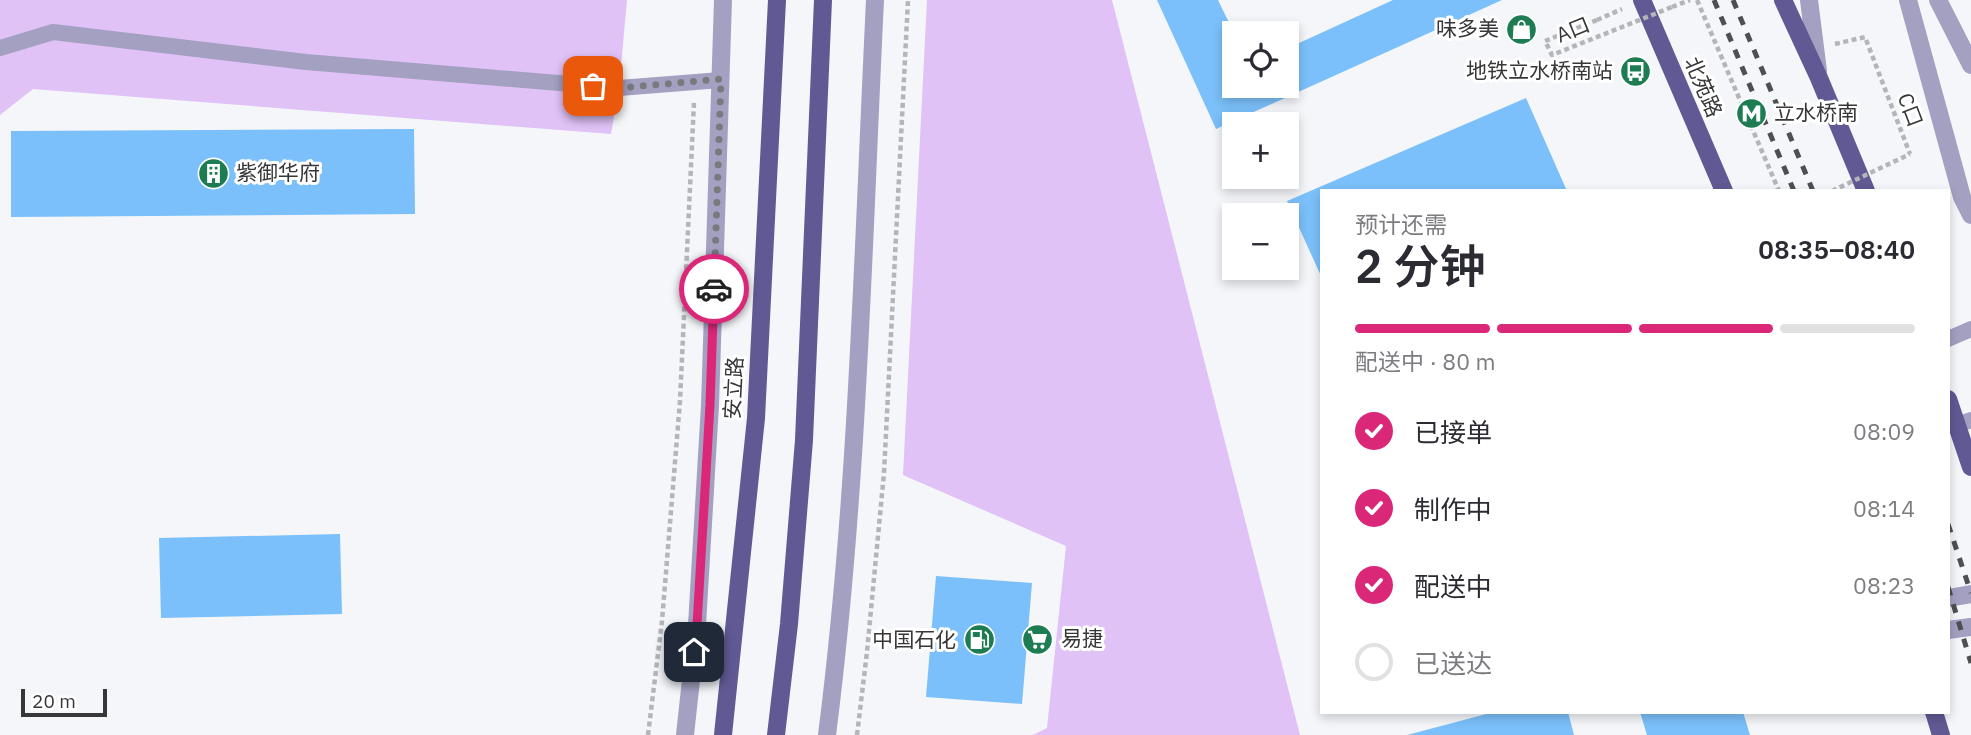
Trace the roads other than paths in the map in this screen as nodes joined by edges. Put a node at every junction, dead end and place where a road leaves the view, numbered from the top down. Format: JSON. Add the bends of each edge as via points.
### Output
{"nodes":[{"id":1,"x":723,"y":0,"type":"edge"},
{"id":2,"x":777,"y":0,"type":"edge"},
{"id":3,"x":822,"y":0,"type":"edge"},
{"id":4,"x":874,"y":0,"type":"edge"},
{"id":5,"x":1642,"y":0,"type":"edge"},
{"id":6,"x":1783,"y":0,"type":"edge"},
{"id":7,"x":1809,"y":0,"type":"edge"},
{"id":8,"x":1908,"y":0,"type":"edge"},
{"id":9,"x":1938,"y":0,"type":"edge"},
{"id":10,"x":0,"y":48,"type":"edge"},
{"id":11,"x":1971,"y":65,"type":"edge"},
{"id":12,"x":1819,"y":78,"type":"junction"},
{"id":13,"x":721,"y":79,"type":"junction"},
{"id":14,"x":1723,"y":189,"type":"edge"},
{"id":15,"x":1865,"y":189,"type":"edge"},
{"id":16,"x":1971,"y":215,"type":"edge"},
{"id":17,"x":1971,"y":329,"type":"edge"},
{"id":18,"x":1950,"y":338,"type":"edge"},
{"id":19,"x":1950,"y":402,"type":"edge"},
{"id":20,"x":1964,"y":422,"type":"edge"},
{"id":21,"x":1956,"y":452,"type":"edge"},
{"id":22,"x":1971,"y":467,"type":"edge"},
{"id":23,"x":1971,"y":594,"type":"edge"},
{"id":24,"x":1950,"y":598,"type":"edge"},
{"id":25,"x":1971,"y":626,"type":"edge"},
{"id":26,"x":1950,"y":630,"type":"edge"},
{"id":27,"x":1935,"y":714,"type":"edge"},
{"id":28,"x":685,"y":735,"type":"edge"},
{"id":29,"x":723,"y":735,"type":"edge"},
{"id":30,"x":776,"y":735,"type":"edge"},
{"id":31,"x":827,"y":735,"type":"edge"},
{"id":32,"x":1941,"y":735,"type":"edge"}],
"edges":[{"from":1,"to":13,"type":"street","name":"安立路"},
{"from":2,"to":29,"type":"main road","name":"安立路","via":[[756,418]]},
{"from":3,"to":30,"type":"main road","via":[[804,440]]},
{"from":4,"to":31,"type":"street","via":[[856,404],[838,651]]},
{"from":5,"to":14,"type":"main road","name":"北苑路"},
{"from":6,"to":12,"type":"main road"},
{"from":7,"to":12,"type":"street"},
{"from":8,"to":16,"type":"street","via":[[1962,197]]},
{"from":9,"to":11,"type":"street"},
{"from":10,"to":13,"type":"lane","via":[[53,32],[306,62],[619,88]]},
{"from":12,"to":15,"type":"main road"},
{"from":13,"to":28,"type":"street","name":"安立路","via":[[710,405],[697,625]]},
{"from":17,"to":18,"type":"lane"},
{"from":19,"to":20,"type":"main road"},
{"from":20,"to":21,"type":"main road"},
{"from":21,"to":22,"type":"main road"},
{"from":23,"to":24,"type":"street"},
{"from":25,"to":26,"type":"street"},
{"from":27,"to":32,"type":"main road"}]}
